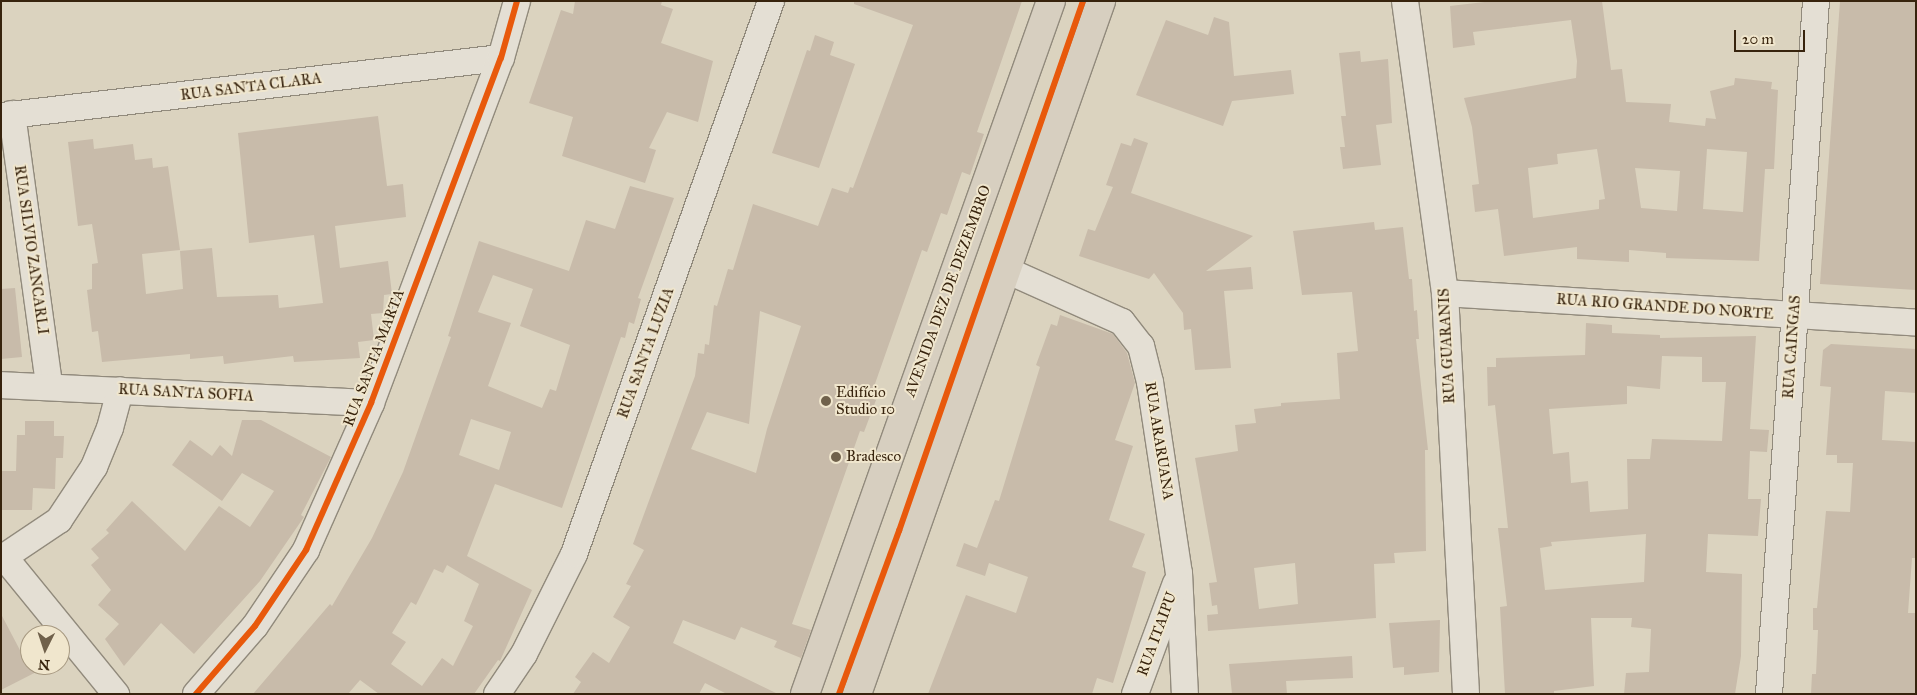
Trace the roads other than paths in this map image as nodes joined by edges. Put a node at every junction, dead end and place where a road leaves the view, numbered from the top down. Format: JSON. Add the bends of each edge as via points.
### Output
{"nodes":[{"id":1,"x":517,"y":1,"type":"edge"},
{"id":2,"x":771,"y":1,"type":"edge"},
{"id":3,"x":1051,"y":1,"type":"edge"},
{"id":4,"x":1101,"y":1,"type":"edge"},
{"id":5,"x":1405,"y":1,"type":"edge"},
{"id":6,"x":1816,"y":1,"type":"edge"},
{"id":7,"x":501,"y":58,"type":"junction"},
{"id":8,"x":7,"y":115,"type":"edge"},
{"id":9,"x":1006,"y":270,"type":"junction"},
{"id":10,"x":1445,"y":293,"type":"junction"},
{"id":11,"x":1794,"y":315,"type":"junction"},
{"id":12,"x":1916,"y":323,"type":"edge"},
{"id":13,"x":1,"y":385,"type":"edge"},
{"id":14,"x":49,"y":385,"type":"junction"},
{"id":15,"x":120,"y":390,"type":"junction"},
{"id":16,"x":371,"y":403,"type":"junction"},
{"id":17,"x":3,"y":558,"type":"edge"},
{"id":18,"x":1179,"y":573,"type":"junction"},
{"id":19,"x":1185,"y":683,"type":"edge"},
{"id":20,"x":116,"y":694,"type":"edge"},
{"id":21,"x":196,"y":694,"type":"edge"},
{"id":22,"x":497,"y":694,"type":"edge"},
{"id":23,"x":805,"y":694,"type":"edge"},
{"id":24,"x":857,"y":694,"type":"edge"},
{"id":25,"x":1135,"y":694,"type":"edge"},
{"id":26,"x":1169,"y":694,"type":"edge"},
{"id":27,"x":1466,"y":694,"type":"edge"},
{"id":28,"x":1769,"y":694,"type":"edge"}],
"edges":[{"from":1,"to":7,"type":"street","name":"RUA SANTA MARTA"},
{"from":2,"to":22,"type":"street","name":"RUA SANTA LUZIA","via":[[574,554],[524,654]]},
{"from":3,"to":23,"type":"highway","name":"AVENIDA DEZ DE DEZEMBRO"},
{"from":4,"to":9,"type":"highway"},
{"from":5,"to":10,"type":"street","name":"RUA GUARANIS"},
{"from":6,"to":11,"type":"street","name":"RUA CAINGAS"},
{"from":7,"to":8,"type":"street","name":"RUA SANTA CLARA"},
{"from":7,"to":16,"type":"street","name":"RUA SANTA MARTA"},
{"from":8,"to":14,"type":"street","name":"RUA SILVIO ZANCARLI"},
{"from":9,"to":18,"type":"street","name":"RUA ARARUANA","via":[[1122,322],[1141,346],[1150,382]]},
{"from":9,"to":24,"type":"highway"},
{"from":10,"to":11,"type":"street","name":"RUA RIO GRANDE DO NORTE"},
{"from":10,"to":27,"type":"street","name":"RUA GUARANIS"},
{"from":11,"to":12,"type":"street","name":"RUA RIO GRANDE DO NORTE"},
{"from":11,"to":28,"type":"street","name":"RUA CAINGAS"},
{"from":13,"to":14,"type":"street","name":"RUA SANTA SOFIA"},
{"from":14,"to":15,"type":"street","name":"RUA SANTA SOFIA"},
{"from":15,"to":16,"type":"street","name":"RUA SANTA SOFIA"},
{"from":15,"to":17,"type":"street","via":[[110,428],[94,467],[59,520]]},
{"from":16,"to":21,"type":"street","name":"RUA SANTA MARTA","via":[[306,550],[256,626]]},
{"from":17,"to":20,"type":"street"},
{"from":18,"to":19,"type":"street","name":"RUA ARARUANA"},
{"from":18,"to":25,"type":"street","name":"RUA ITAIPU"},
{"from":19,"to":26,"type":"street"}]}
